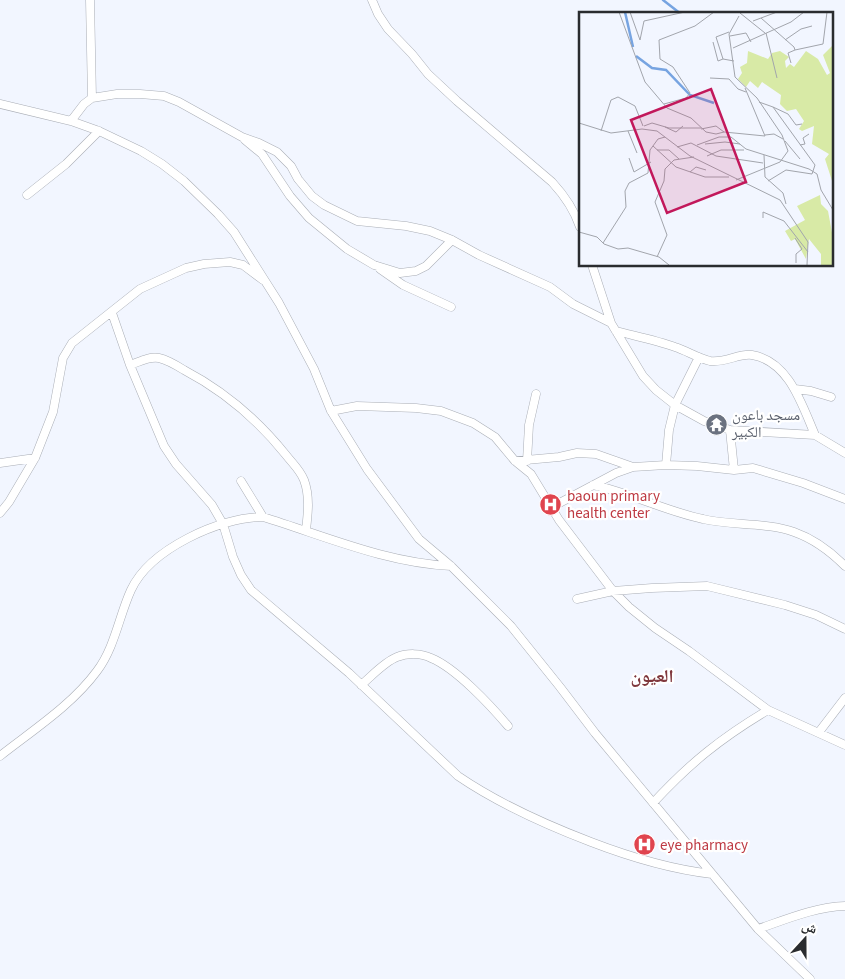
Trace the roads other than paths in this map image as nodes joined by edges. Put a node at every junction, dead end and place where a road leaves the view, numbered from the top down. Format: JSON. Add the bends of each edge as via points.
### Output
{"nodes":[{"id":1,"x":90,"y":0,"type":"edge"},
{"id":2,"x":372,"y":0,"type":"edge"},
{"id":3,"x":92,"y":98,"type":"junction"},
{"id":4,"x":0,"y":104,"type":"edge"},
{"id":5,"x":71,"y":121,"type":"junction"},
{"id":6,"x":98,"y":132,"type":"junction"},
{"id":7,"x":242,"y":136,"type":"junction"},
{"id":8,"x":27,"y":195,"type":"dead end"},
{"id":9,"x":579,"y":224,"type":"edge"},
{"id":10,"x":452,"y":240,"type":"junction"},
{"id":11,"x":374,"y":265,"type":"junction"},
{"id":12,"x":592,"y":266,"type":"edge"},
{"id":13,"x":267,"y":282,"type":"junction"},
{"id":14,"x":451,"y":307,"type":"dead end"},
{"id":15,"x":112,"y":312,"type":"junction"},
{"id":16,"x":611,"y":323,"type":"junction"},
{"id":17,"x":616,"y":331,"type":"junction"},
{"id":18,"x":699,"y":357,"type":"junction"},
{"id":19,"x":130,"y":365,"type":"junction"},
{"id":20,"x":795,"y":389,"type":"junction"},
{"id":21,"x":536,"y":394,"type":"dead end"},
{"id":22,"x":832,"y":398,"type":"dead end"},
{"id":23,"x":675,"y":405,"type":"junction"},
{"id":24,"x":331,"y":411,"type":"junction"},
{"id":25,"x":730,"y":430,"type":"junction"},
{"id":26,"x":815,"y":435,"type":"junction"},
{"id":27,"x":845,"y":453,"type":"edge"},
{"id":28,"x":35,"y":458,"type":"junction"},
{"id":29,"x":527,"y":460,"type":"junction"},
{"id":30,"x":515,"y":461,"type":"junction"},
{"id":31,"x":0,"y":463,"type":"edge"},
{"id":32,"x":666,"y":465,"type":"junction"},
{"id":33,"x":633,"y":467,"type":"junction"},
{"id":34,"x":734,"y":470,"type":"junction"},
{"id":35,"x":241,"y":481,"type":"dead end"},
{"id":36,"x":593,"y":485,"type":"junction"},
{"id":37,"x":845,"y":499,"type":"edge"},
{"id":38,"x":552,"y":507,"type":"junction"},
{"id":39,"x":0,"y":513,"type":"edge"},
{"id":40,"x":263,"y":517,"type":"junction"},
{"id":41,"x":223,"y":524,"type":"junction"},
{"id":42,"x":306,"y":530,"type":"junction"},
{"id":43,"x":451,"y":566,"type":"junction"},
{"id":44,"x":845,"y":566,"type":"edge"},
{"id":45,"x":613,"y":591,"type":"junction"},
{"id":46,"x":576,"y":599,"type":"dead end"},
{"id":47,"x":845,"y":629,"type":"edge"},
{"id":48,"x":361,"y":685,"type":"junction"},
{"id":49,"x":845,"y":698,"type":"edge"},
{"id":50,"x":768,"y":710,"type":"junction"},
{"id":51,"x":508,"y":726,"type":"dead end"},
{"id":52,"x":819,"y":732,"type":"junction"},
{"id":53,"x":845,"y":745,"type":"edge"},
{"id":54,"x":0,"y":756,"type":"edge"},
{"id":55,"x":653,"y":803,"type":"junction"},
{"id":56,"x":712,"y":874,"type":"junction"},
{"id":57,"x":845,"y":906,"type":"edge"},
{"id":58,"x":758,"y":929,"type":"junction"},
{"id":59,"x":810,"y":979,"type":"edge"}],
"edges":[{"from":1,"to":3,"type":"street"},
{"from":2,"to":9,"type":"street","via":[[388,29],[428,74],[557,187]]},
{"from":3,"to":5,"type":"street"},
{"from":3,"to":7,"type":"street","via":[[117,94],[164,96]]},
{"from":4,"to":5,"type":"street"},
{"from":5,"to":6,"type":"street"},
{"from":6,"to":8,"type":"street","via":[[66,164]]},
{"from":6,"to":13,"type":"street","via":[[162,164],[202,197],[234,232]]},
{"from":7,"to":10,"type":"street","via":[[277,152],[312,196],[324,205],[357,221],[406,226]]},
{"from":7,"to":11,"type":"street","via":[[262,154],[309,218],[347,249]]},
{"from":10,"to":11,"type":"street","via":[[426,266],[416,271],[400,273]]},
{"from":10,"to":16,"type":"street","via":[[550,287],[573,304]]},
{"from":11,"to":14,"type":"street","via":[[403,284]]},
{"from":12,"to":16,"type":"street"},
{"from":13,"to":15,"type":"street","via":[[243,265],[204,264],[186,268],[145,286]]},
{"from":13,"to":24,"type":"street","via":[[314,369]]},
{"from":15,"to":19,"type":"street"},
{"from":15,"to":28,"type":"street","via":[[66,350],[53,412]]},
{"from":16,"to":17,"type":"street"},
{"from":17,"to":18,"type":"street","via":[[673,346]]},
{"from":17,"to":23,"type":"street","via":[[643,376]]},
{"from":18,"to":20,"type":"street","via":[[719,361],[753,355],[776,366]]},
{"from":18,"to":23,"type":"street"},
{"from":19,"to":41,"type":"street","via":[[164,446],[212,505]]},
{"from":19,"to":42,"type":"street","via":[[150,358],[162,359],[201,378],[246,413],[299,469],[308,496]]},
{"from":20,"to":22,"type":"street"},
{"from":20,"to":26,"type":"street"},
{"from":21,"to":29,"type":"street","via":[[529,425]]},
{"from":23,"to":25,"type":"street","via":[[704,421]]},
{"from":23,"to":32,"type":"street","via":[[668,430]]},
{"from":24,"to":30,"type":"street","via":[[357,406],[440,411],[473,423],[495,437]]},
{"from":24,"to":43,"type":"street","via":[[367,469],[419,539]]},
{"from":25,"to":26,"type":"street"},
{"from":25,"to":34,"type":"street"},
{"from":26,"to":27,"type":"street"},
{"from":28,"to":31,"type":"street"},
{"from":28,"to":39,"type":"street"},
{"from":29,"to":30,"type":"street"},
{"from":29,"to":33,"type":"street","via":[[578,453],[596,454]]},
{"from":30,"to":38,"type":"street","via":[[531,474]]},
{"from":32,"to":33,"type":"street"},
{"from":32,"to":34,"type":"street"},
{"from":33,"to":36,"type":"street"},
{"from":34,"to":37,"type":"street","via":[[753,468]]},
{"from":35,"to":40,"type":"street"},
{"from":36,"to":38,"type":"street"},
{"from":36,"to":44,"type":"street","via":[[702,519],[792,531],[817,542]]},
{"from":38,"to":45,"type":"street"},
{"from":40,"to":41,"type":"street"},
{"from":40,"to":42,"type":"street"},
{"from":41,"to":48,"type":"street","via":[[240,575],[251,590]]},
{"from":41,"to":54,"type":"street","via":[[187,539],[144,570],[130,592],[108,652],[96,673]]},
{"from":42,"to":43,"type":"street","via":[[396,559]]},
{"from":43,"to":55,"type":"street","via":[[510,626]]},
{"from":45,"to":46,"type":"street"},
{"from":45,"to":47,"type":"street","via":[[707,586],[785,605]]},
{"from":45,"to":50,"type":"street","via":[[655,628]]},
{"from":48,"to":51,"type":"street","via":[[397,657],[419,654],[430,657],[465,682]]},
{"from":48,"to":56,"type":"street","via":[[458,776],[506,806],[572,835],[650,863]]},
{"from":49,"to":52,"type":"street"},
{"from":50,"to":52,"type":"street"},
{"from":50,"to":55,"type":"street","via":[[708,750],[676,777]]},
{"from":52,"to":53,"type":"street"},
{"from":55,"to":56,"type":"street"},
{"from":56,"to":58,"type":"street"},
{"from":57,"to":58,"type":"street","via":[[808,911]]},
{"from":58,"to":59,"type":"street"}]}
